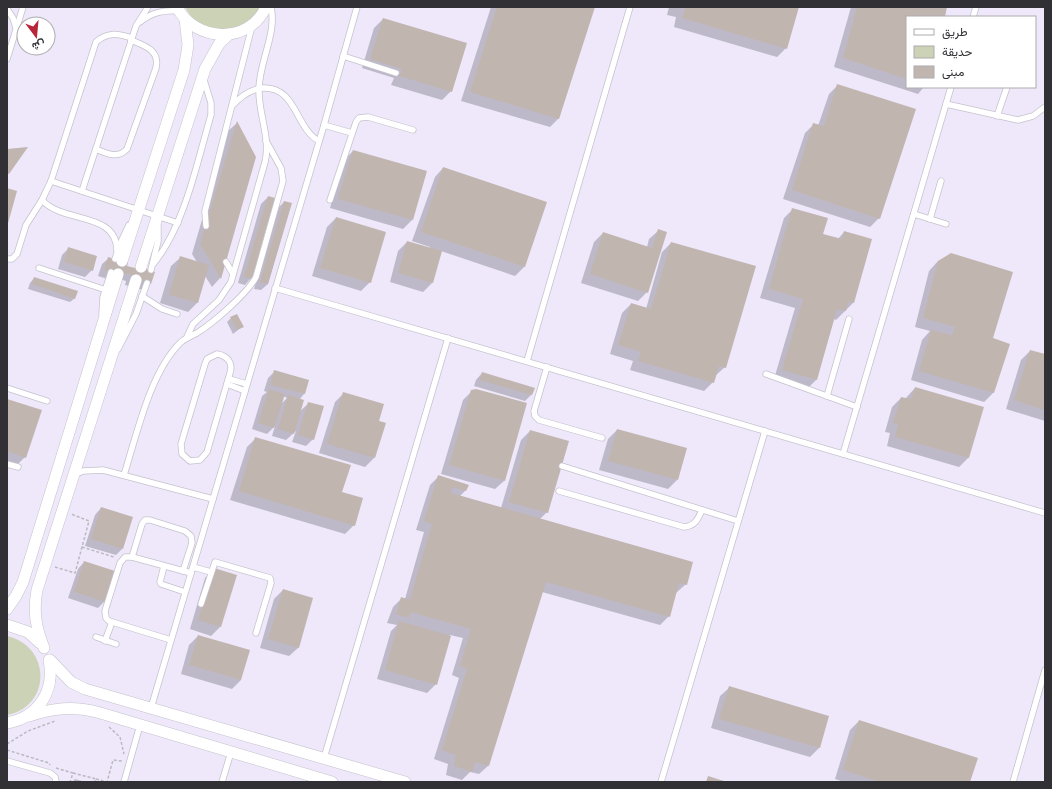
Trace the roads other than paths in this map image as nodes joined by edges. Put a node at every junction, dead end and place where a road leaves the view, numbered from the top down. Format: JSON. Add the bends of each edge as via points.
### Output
{"nodes":[{"id":1,"x":148,"y":7,"type":"edge"},
{"id":2,"x":266,"y":7,"type":"edge"},
{"id":3,"x":271,"y":7,"type":"edge"},
{"id":4,"x":357,"y":7,"type":"edge"},
{"id":5,"x":630,"y":7,"type":"edge"},
{"id":6,"x":7,"y":9,"type":"edge"},
{"id":7,"x":180,"y":13,"type":"edge"},
{"id":8,"x":252,"y":24,"type":"junction"},
{"id":9,"x":16,"y":26,"type":"edge"},
{"id":10,"x":136,"y":26,"type":"junction"},
{"id":11,"x":16,"y":31,"type":"edge"},
{"id":12,"x":229,"y":34,"type":"junction"},
{"id":13,"x":132,"y":39,"type":"junction"},
{"id":14,"x":343,"y":56,"type":"junction"},
{"id":15,"x":7,"y":59,"type":"edge"},
{"id":16,"x":396,"y":73,"type":"dead end"},
{"id":17,"x":203,"y":75,"type":"junction"},
{"id":18,"x":259,"y":88,"type":"junction"},
{"id":19,"x":951,"y":88,"type":"edge"},
{"id":20,"x":1007,"y":88,"type":"edge"},
{"id":21,"x":946,"y":104,"type":"junction"},
{"id":22,"x":232,"y":106,"type":"junction"},
{"id":23,"x":1045,"y":108,"type":"edge"},
{"id":24,"x":997,"y":116,"type":"junction"},
{"id":25,"x":324,"y":125,"type":"junction"},
{"id":26,"x":413,"y":130,"type":"dead end"},
{"id":27,"x":352,"y":133,"type":"junction"},
{"id":28,"x":266,"y":141,"type":"junction"},
{"id":29,"x":319,"y":141,"type":"junction"},
{"id":30,"x":96,"y":149,"type":"junction"},
{"id":31,"x":941,"y":181,"type":"dead end"},
{"id":32,"x":51,"y":182,"type":"junction"},
{"id":33,"x":82,"y":191,"type":"junction"},
{"id":34,"x":42,"y":200,"type":"junction"},
{"id":35,"x":330,"y":200,"type":"dead end"},
{"id":36,"x":138,"y":210,"type":"junction"},
{"id":37,"x":914,"y":214,"type":"junction"},
{"id":38,"x":157,"y":216,"type":"junction"},
{"id":39,"x":930,"y":219,"type":"junction"},
{"id":40,"x":178,"y":223,"type":"junction"},
{"id":41,"x":946,"y":224,"type":"dead end"},
{"id":42,"x":206,"y":226,"type":"dead end"},
{"id":43,"x":118,"y":257,"type":"joint"},
{"id":44,"x":7,"y":259,"type":"edge"},
{"id":45,"x":226,"y":262,"type":"dead end"},
{"id":46,"x":154,"y":263,"type":"junction"},
{"id":47,"x":140,"y":267,"type":"dead end"},
{"id":48,"x":39,"y":268,"type":"dead end"},
{"id":49,"x":152,"y":270,"type":"dead end"},
{"id":50,"x":115,"y":273,"type":"joint"},
{"id":51,"x":233,"y":274,"type":"junction"},
{"id":52,"x":142,"y":281,"type":"joint"},
{"id":53,"x":275,"y":288,"type":"junction"},
{"id":54,"x":106,"y":290,"type":"junction"},
{"id":55,"x":142,"y":296,"type":"junction"},
{"id":56,"x":177,"y":314,"type":"dead end"},
{"id":57,"x":849,"y":319,"type":"dead end"},
{"id":58,"x":103,"y":325,"type":"junction"},
{"id":59,"x":187,"y":337,"type":"junction"},
{"id":60,"x":448,"y":338,"type":"junction"},
{"id":61,"x":110,"y":361,"type":"junction"},
{"id":62,"x":527,"y":361,"type":"junction"},
{"id":63,"x":547,"y":367,"type":"junction"},
{"id":64,"x":766,"y":374,"type":"dead end"},
{"id":65,"x":228,"y":381,"type":"junction"},
{"id":66,"x":247,"y":384,"type":"junction"},
{"id":67,"x":7,"y":388,"type":"edge"},
{"id":68,"x":245,"y":391,"type":"junction"},
{"id":69,"x":827,"y":396,"type":"junction"},
{"id":70,"x":47,"y":401,"type":"dead end"},
{"id":71,"x":857,"y":407,"type":"junction"},
{"id":72,"x":765,"y":431,"type":"junction"},
{"id":73,"x":602,"y":438,"type":"dead end"},
{"id":74,"x":843,"y":454,"type":"junction"},
{"id":75,"x":7,"y":464,"type":"edge"},
{"id":76,"x":562,"y":466,"type":"dead end"},
{"id":77,"x":18,"y":468,"type":"dead end"},
{"id":78,"x":124,"y":475,"type":"junction"},
{"id":79,"x":74,"y":476,"type":"junction"},
{"id":80,"x":559,"y":491,"type":"dead end"},
{"id":81,"x":213,"y":499,"type":"junction"},
{"id":82,"x":702,"y":510,"type":"junction"},
{"id":83,"x":1045,"y":513,"type":"edge"},
{"id":84,"x":738,"y":521,"type":"junction"},
{"id":85,"x":132,"y":557,"type":"junction"},
{"id":86,"x":164,"y":566,"type":"junction"},
{"id":87,"x":193,"y":567,"type":"junction"},
{"id":88,"x":183,"y":571,"type":"junction"},
{"id":89,"x":211,"y":572,"type":"junction"},
{"id":90,"x":191,"y":573,"type":"junction"},
{"id":91,"x":185,"y":592,"type":"junction"},
{"id":92,"x":201,"y":604,"type":"dead end"},
{"id":93,"x":7,"y":609,"type":"edge"},
{"id":94,"x":112,"y":622,"type":"junction"},
{"id":95,"x":7,"y":625,"type":"edge"},
{"id":96,"x":256,"y":633,"type":"dead end"},
{"id":97,"x":96,"y":637,"type":"dead end"},
{"id":98,"x":171,"y":640,"type":"junction"},
{"id":99,"x":105,"y":641,"type":"junction"},
{"id":100,"x":116,"y":644,"type":"dead end"},
{"id":101,"x":44,"y":648,"type":"junction"},
{"id":102,"x":50,"y":660,"type":"junction"},
{"id":103,"x":1045,"y":670,"type":"edge"},
{"id":104,"x":151,"y":708,"type":"junction"},
{"id":105,"x":29,"y":716,"type":"junction"},
{"id":106,"x":18,"y":721,"type":"junction"},
{"id":107,"x":7,"y":723,"type":"edge"},
{"id":108,"x":140,"y":724,"type":"junction"},
{"id":109,"x":7,"y":730,"type":"edge"},
{"id":110,"x":231,"y":751,"type":"junction"},
{"id":111,"x":324,"y":758,"type":"junction"},
{"id":112,"x":7,"y":761,"type":"edge"},
{"id":113,"x":319,"y":780,"type":"edge"},
{"id":114,"x":56,"y":782,"type":"edge"},
{"id":115,"x":124,"y":782,"type":"edge"},
{"id":116,"x":222,"y":782,"type":"edge"},
{"id":117,"x":332,"y":782,"type":"edge"},
{"id":118,"x":405,"y":782,"type":"edge"},
{"id":119,"x":661,"y":782,"type":"edge"},
{"id":120,"x":1013,"y":782,"type":"edge"}],
"edges":[{"from":1,"to":10,"type":"lane"},
{"from":2,"to":8,"type":"street"},
{"from":3,"to":18,"type":"lane","via":[[272,25]]},
{"from":4,"to":14,"type":"lane"},
{"from":5,"to":62,"type":"lane"},
{"from":6,"to":9,"type":"lane"},
{"from":7,"to":10,"type":"lane","via":[[167,10],[155,13]]},
{"from":7,"to":12,"type":"street","via":[[201,31],[210,34]]},
{"from":7,"to":36,"type":"street","via":[[188,45],[184,70]]},
{"from":8,"to":12,"type":"street","via":[[241,31]]},
{"from":8,"to":22,"type":"lane"},
{"from":10,"to":13,"type":"lane"},
{"from":11,"to":15,"type":"lane"},
{"from":12,"to":17,"type":"street","via":[[211,56]]},
{"from":13,"to":30,"type":"lane"},
{"from":13,"to":30,"type":"lane","via":[[152,50],[157,58],[156,68],[127,149],[114,156]]},
{"from":13,"to":32,"type":"lane","via":[[114,33],[101,37],[96,42]]},
{"from":14,"to":16,"type":"lane"},
{"from":14,"to":25,"type":"lane"},
{"from":17,"to":38,"type":"street"},
{"from":17,"to":40,"type":"lane","via":[[211,103],[211,115]]},
{"from":18,"to":22,"type":"lane","via":[[239,98]]},
{"from":18,"to":28,"type":"lane"},
{"from":18,"to":29,"type":"lane","via":[[280,91],[288,98],[308,132]]},
{"from":19,"to":21,"type":"lane"},
{"from":20,"to":24,"type":"lane"},
{"from":21,"to":24,"type":"lane"},
{"from":21,"to":37,"type":"lane"},
{"from":22,"to":42,"type":"lane","via":[[206,211]]},
{"from":23,"to":24,"type":"lane","via":[[1026,119]]},
{"from":25,"to":27,"type":"lane"},
{"from":25,"to":29,"type":"lane"},
{"from":26,"to":27,"type":"lane","via":[[365,116],[357,120]]},
{"from":27,"to":35,"type":"lane"},
{"from":28,"to":51,"type":"lane","via":[[265,162]]},
{"from":28,"to":59,"type":"lane","via":[[281,168],[283,182],[256,277],[248,289],[231,305],[197,333]]},
{"from":29,"to":53,"type":"lane"},
{"from":30,"to":33,"type":"lane"},
{"from":31,"to":39,"type":"lane"},
{"from":32,"to":33,"type":"lane"},
{"from":32,"to":34,"type":"lane"},
{"from":33,"to":36,"type":"lane"},
{"from":34,"to":43,"type":"lane","via":[[54,210],[105,226],[115,236]]},
{"from":34,"to":44,"type":"lane","via":[[26,226],[17,254],[12,259]]},
{"from":36,"to":38,"type":"lane"},
{"from":36,"to":43,"type":"street"},
{"from":37,"to":39,"type":"lane"},
{"from":37,"to":71,"type":"lane"},
{"from":38,"to":40,"type":"lane"},
{"from":38,"to":46,"type":"lane","via":[[158,241]]},
{"from":38,"to":47,"type":"street"},
{"from":39,"to":41,"type":"lane"},
{"from":40,"to":46,"type":"lane","via":[[168,244]]},
{"from":45,"to":51,"type":"lane"},
{"from":46,"to":49,"type":"lane"},
{"from":48,"to":54,"type":"lane"},
{"from":50,"to":54,"type":"lane"},
{"from":50,"to":58,"type":"street"},
{"from":51,"to":59,"type":"lane","via":[[227,290],[193,324]]},
{"from":52,"to":55,"type":"lane"},
{"from":52,"to":61,"type":"street"},
{"from":53,"to":60,"type":"lane"},
{"from":53,"to":66,"type":"lane"},
{"from":54,"to":58,"type":"lane","via":[[102,306]]},
{"from":55,"to":56,"type":"lane","via":[[162,309]]},
{"from":55,"to":61,"type":"lane","via":[[129,330]]},
{"from":57,"to":69,"type":"lane"},
{"from":58,"to":93,"type":"street","via":[[23,582]]},
{"from":59,"to":78,"type":"lane","via":[[160,368]]},
{"from":60,"to":62,"type":"lane"},
{"from":60,"to":111,"type":"lane"},
{"from":61,"to":79,"type":"street"},
{"from":62,"to":63,"type":"lane"},
{"from":63,"to":72,"type":"lane"},
{"from":63,"to":73,"type":"lane","via":[[534,411],[535,416],[539,420]]},
{"from":64,"to":69,"type":"lane"},
{"from":65,"to":65,"type":"lane","via":[[232,368],[227,358],[217,354],[207,359],[182,444],[182,454],[190,461],[200,460],[207,452]]},
{"from":65,"to":66,"type":"lane"},
{"from":65,"to":68,"type":"lane"},
{"from":66,"to":68,"type":"lane"},
{"from":67,"to":70,"type":"lane"},
{"from":68,"to":81,"type":"lane"},
{"from":69,"to":71,"type":"lane"},
{"from":71,"to":74,"type":"lane"},
{"from":72,"to":74,"type":"lane"},
{"from":72,"to":84,"type":"lane"},
{"from":74,"to":83,"type":"lane"},
{"from":75,"to":77,"type":"lane"},
{"from":76,"to":82,"type":"lane"},
{"from":78,"to":79,"type":"lane","via":[[93,469]]},
{"from":78,"to":81,"type":"lane"},
{"from":79,"to":101,"type":"street","via":[[34,605],[35,620]]},
{"from":80,"to":82,"type":"lane","via":[[684,527],[696,522]]},
{"from":81,"to":87,"type":"lane"},
{"from":82,"to":84,"type":"lane"},
{"from":84,"to":119,"type":"lane"},
{"from":85,"to":86,"type":"lane"},
{"from":85,"to":88,"type":"lane","via":[[142,524],[145,520],[150,520],[186,531],[191,536],[192,543]]},
{"from":85,"to":94,"type":"lane","via":[[122,560],[104,614]]},
{"from":86,"to":88,"type":"lane"},
{"from":86,"to":91,"type":"lane","via":[[161,584]]},
{"from":87,"to":89,"type":"lane"},
{"from":87,"to":90,"type":"lane"},
{"from":88,"to":90,"type":"lane"},
{"from":89,"to":92,"type":"lane"},
{"from":89,"to":96,"type":"lane","via":[[214,563],[218,561],[271,580]]},
{"from":90,"to":91,"type":"lane"},
{"from":91,"to":98,"type":"lane"},
{"from":94,"to":98,"type":"lane"},
{"from":94,"to":99,"type":"lane"},
{"from":95,"to":101,"type":"street","via":[[28,632]]},
{"from":97,"to":99,"type":"lane"},
{"from":98,"to":104,"type":"lane"},
{"from":99,"to":100,"type":"lane"},
{"from":101,"to":102,"type":"street"},
{"from":102,"to":104,"type":"street","via":[[71,682],[85,689]]},
{"from":102,"to":105,"type":"street","via":[[50,685],[46,697]]},
{"from":103,"to":120,"type":"lane"},
{"from":104,"to":111,"type":"street"},
{"from":105,"to":106,"type":"street"},
{"from":105,"to":108,"type":"street","via":[[63,707],[80,708]]},
{"from":106,"to":107,"type":"street"},
{"from":106,"to":109,"type":"lane"},
{"from":108,"to":110,"type":"street"},
{"from":108,"to":115,"type":"lane"},
{"from":110,"to":113,"type":"street"},
{"from":110,"to":116,"type":"lane"},
{"from":111,"to":118,"type":"street"},
{"from":112,"to":114,"type":"lane","via":[[50,773]]},
{"from":113,"to":117,"type":"street"}]}
